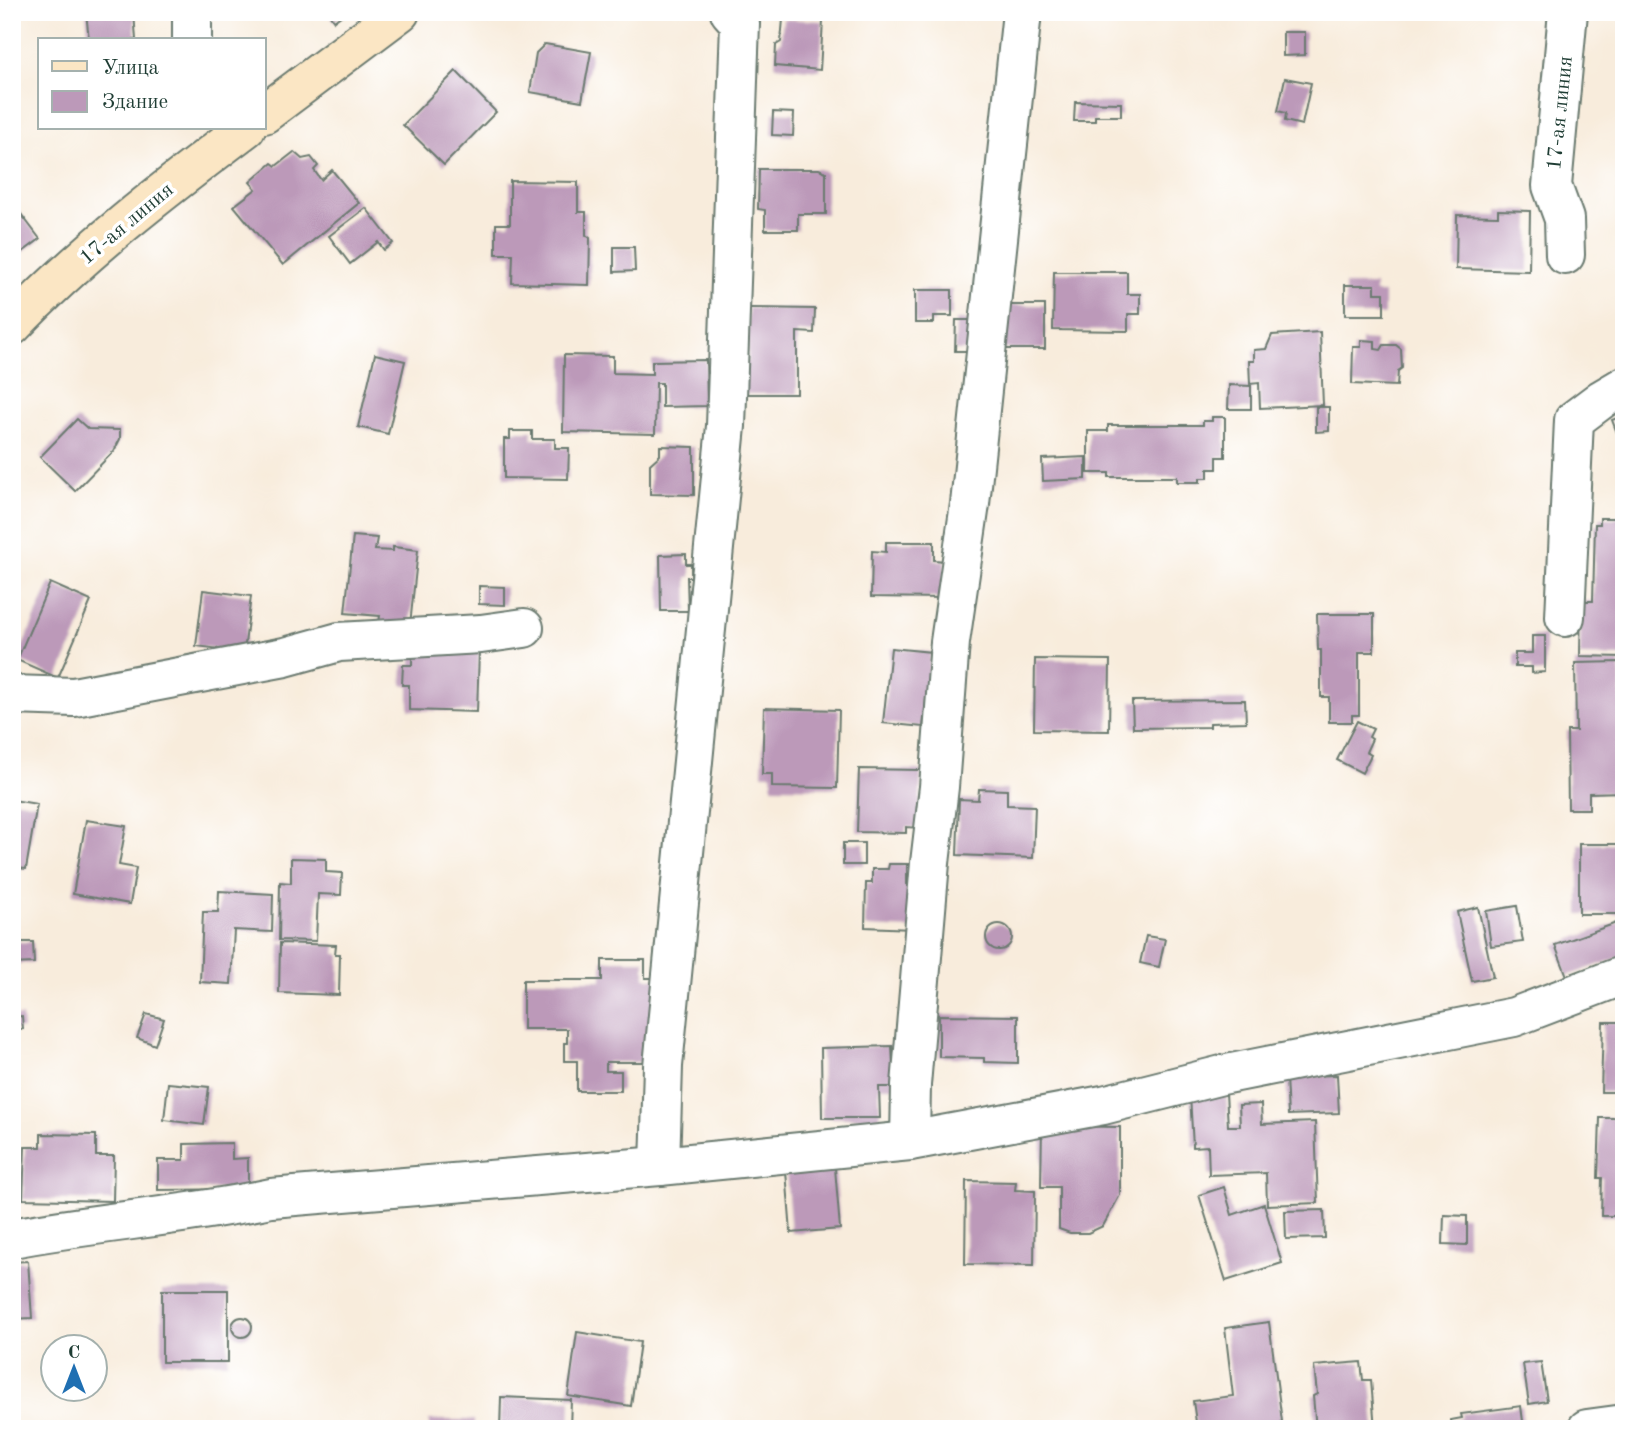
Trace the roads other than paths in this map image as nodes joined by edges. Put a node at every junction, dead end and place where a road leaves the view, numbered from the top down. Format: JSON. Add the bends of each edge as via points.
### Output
{"nodes":[{"id":1,"x":192,"y":12,"type":"edge"},
{"id":2,"x":400,"y":12,"type":"edge"},
{"id":3,"x":730,"y":12,"type":"edge"},
{"id":4,"x":1022,"y":12,"type":"edge"},
{"id":5,"x":1568,"y":12,"type":"edge"},
{"id":6,"x":192,"y":38,"type":"edge"},
{"id":7,"x":266,"y":112,"type":"edge"},
{"id":8,"x":224,"y":135,"type":"edge"},
{"id":9,"x":1565,"y":255,"type":"dead end"},
{"id":10,"x":12,"y":326,"type":"edge"},
{"id":11,"x":1624,"y":386,"type":"edge"},
{"id":12,"x":1565,"y":617,"type":"dead end"},
{"id":13,"x":524,"y":628,"type":"dead end"},
{"id":14,"x":12,"y":695,"type":"edge"},
{"id":15,"x":1624,"y":975,"type":"edge"},
{"id":16,"x":910,"y":1141,"type":"junction"},
{"id":17,"x":660,"y":1166,"type":"junction"},
{"id":18,"x":12,"y":1238,"type":"edge"},
{"id":19,"x":1624,"y":1424,"type":"edge"},
{"id":20,"x":1587,"y":1429,"type":"edge"}],
"edges":[{"from":1,"to":6,"type":"street"},
{"from":2,"to":7,"type":"street"},
{"from":3,"to":17,"type":"street","via":[[740,23],[726,426],[663,1066]]},
{"from":4,"to":16,"type":"street","via":[[975,464],[950,642],[912,1071]]},
{"from":5,"to":9,"type":"street","name":"17-ая линия","via":[[1552,186],[1564,219]]},
{"from":8,"to":10,"type":"street","name":"17-ая линия","via":[[51,285]]},
{"from":11,"to":12,"type":"street","via":[[1574,420]]},
{"from":13,"to":14,"type":"street","via":[[339,642],[285,657],[74,697]]},
{"from":15,"to":16,"type":"street","via":[[1514,1017],[1222,1075],[1103,1105]]},
{"from":16,"to":17,"type":"street"},
{"from":17,"to":18,"type":"street","via":[[271,1198],[210,1211]]},
{"from":19,"to":20,"type":"street"}]}
